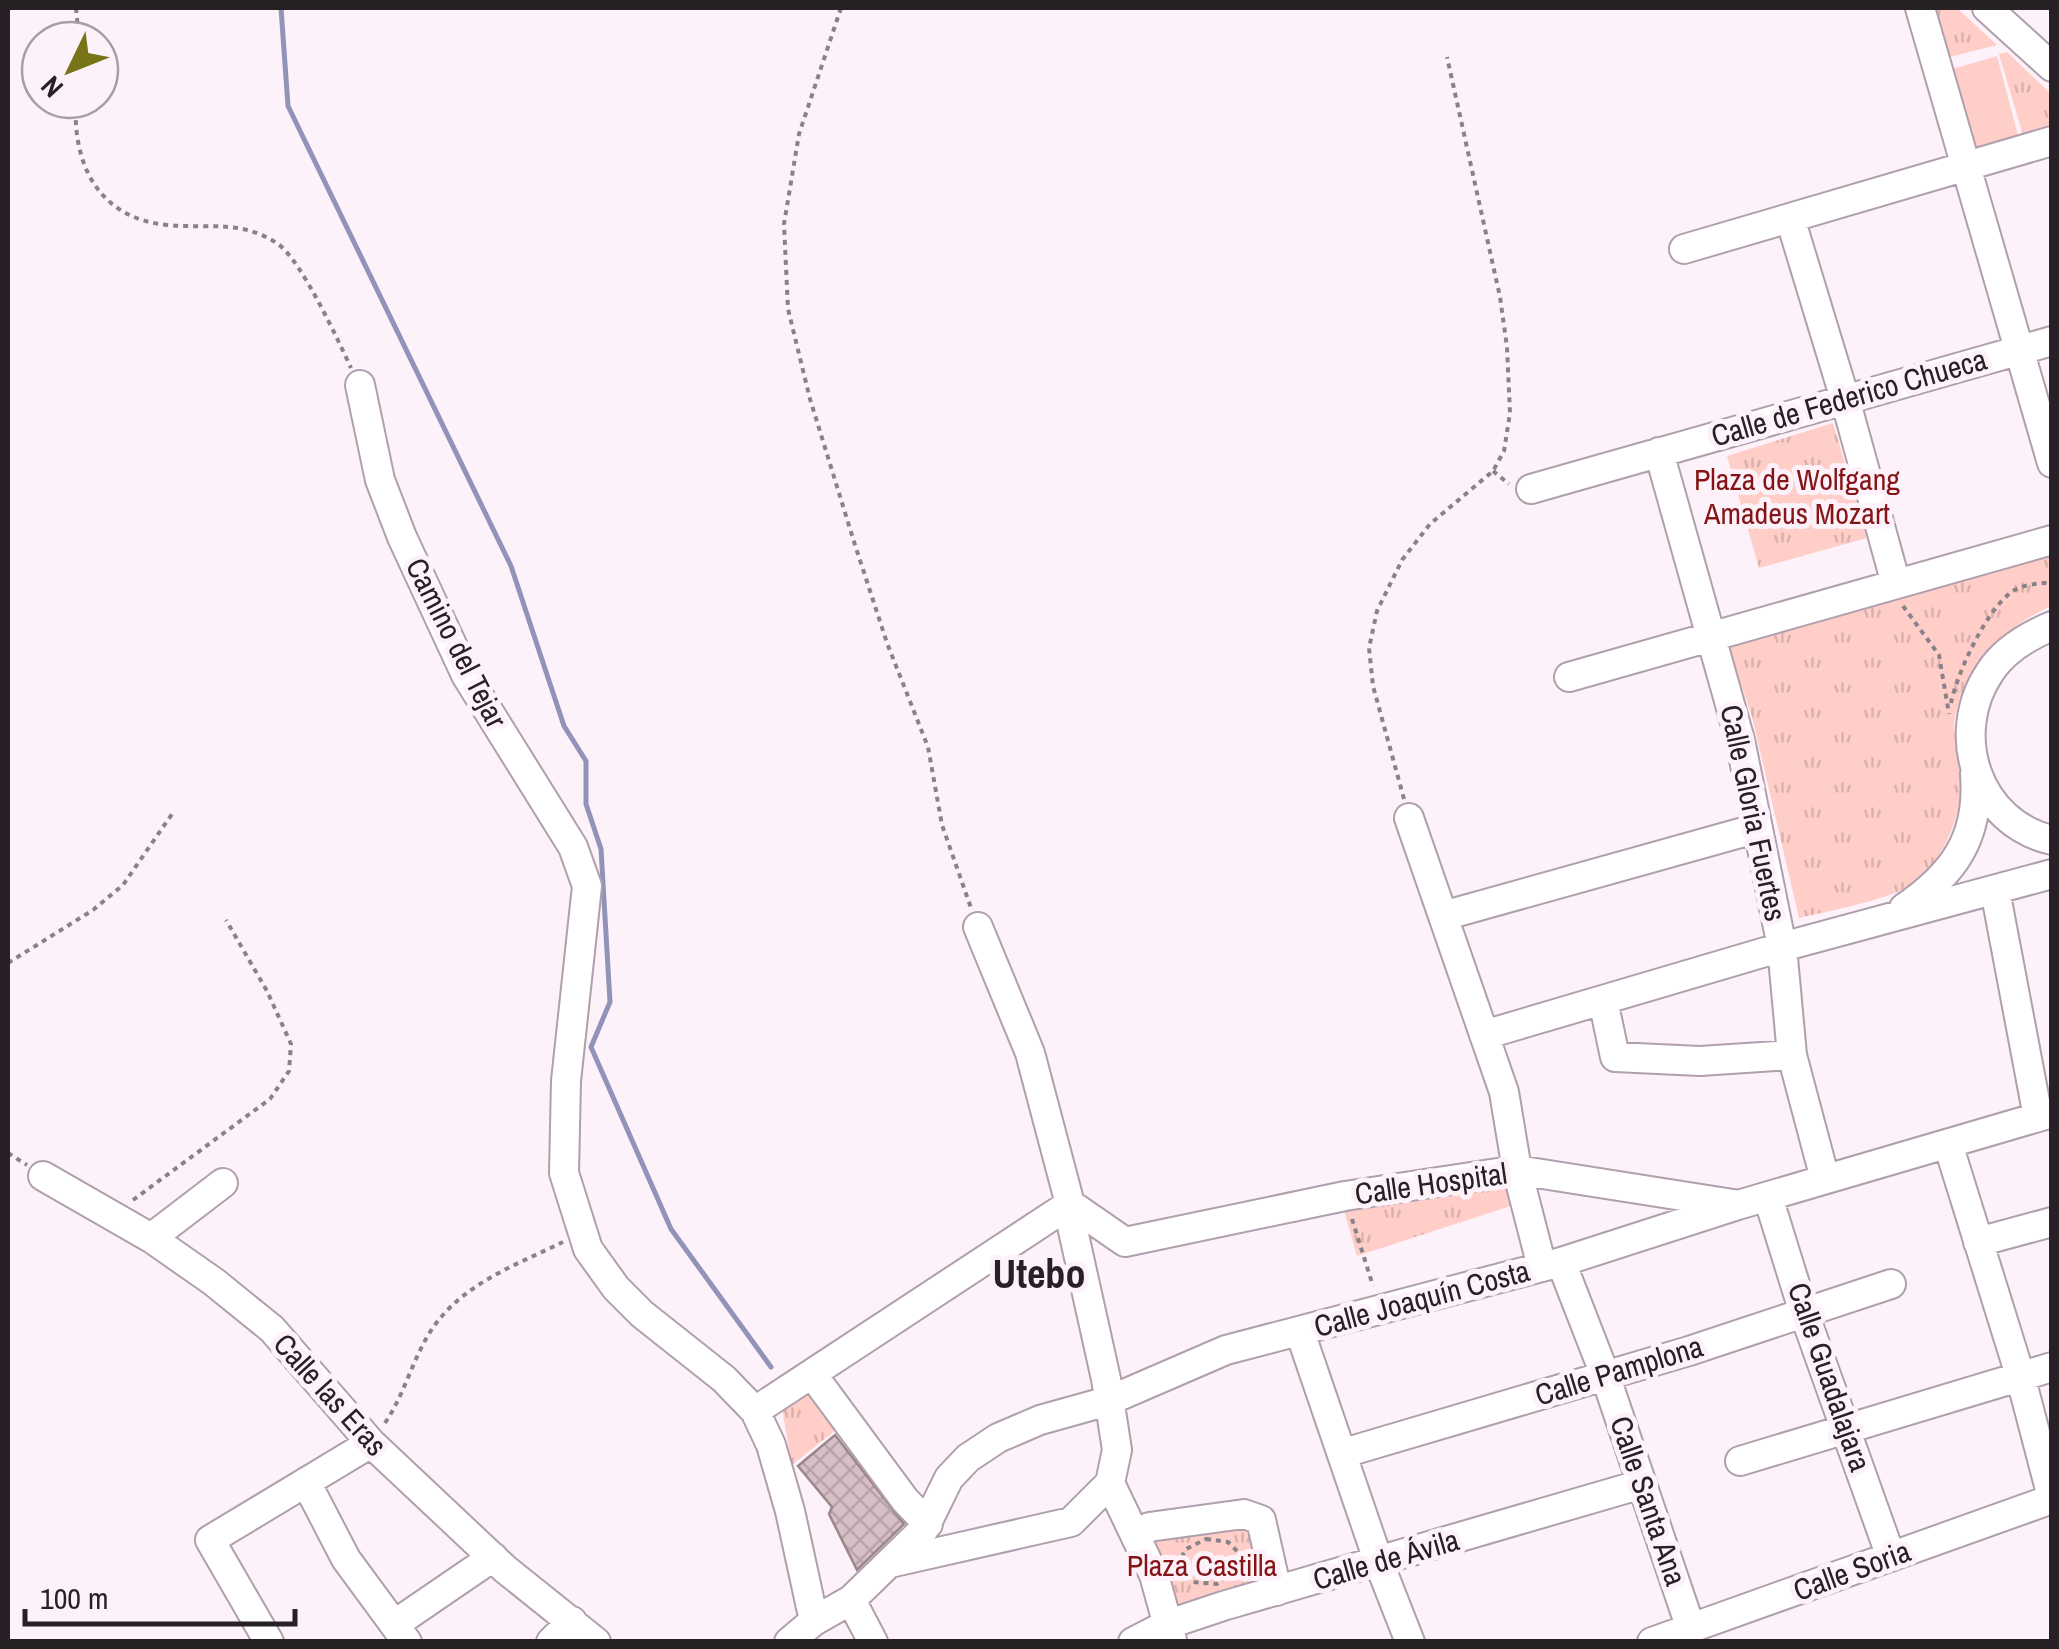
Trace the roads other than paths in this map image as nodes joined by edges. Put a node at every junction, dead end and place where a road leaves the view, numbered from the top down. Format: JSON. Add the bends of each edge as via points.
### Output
{"nodes":[{"id":1,"x":1920,"y":8,"type":"edge"},
{"id":2,"x":1987,"y":8,"type":"edge"},
{"id":3,"x":2016,"y":8,"type":"edge"},
{"id":4,"x":2025,"y":41,"type":"junction"},
{"id":5,"x":2052,"y":67,"type":"edge"},
{"id":6,"x":2052,"y":142,"type":"edge"},
{"id":7,"x":1966,"y":167,"type":"junction"},
{"id":8,"x":1790,"y":218,"type":"junction"},
{"id":9,"x":1684,"y":249,"type":"dead end"},
{"id":10,"x":2052,"y":341,"type":"edge"},
{"id":11,"x":2018,"y":350,"type":"junction"},
{"id":12,"x":360,"y":385,"type":"road end"},
{"id":13,"x":1845,"y":400,"type":"junction"},
{"id":14,"x":1659,"y":452,"type":"junction"},
{"id":15,"x":2052,"y":463,"type":"edge"},
{"id":16,"x":1531,"y":489,"type":"dead end"},
{"id":17,"x":2052,"y":540,"type":"edge"},
{"id":18,"x":1896,"y":584,"type":"junction"},
{"id":19,"x":2052,"y":626,"type":"edge"},
{"id":20,"x":1710,"y":636,"type":"junction"},
{"id":21,"x":1568,"y":677,"type":"dead end"},
{"id":22,"x":1974,"y":767,"type":"junction"},
{"id":23,"x":1409,"y":818,"type":"road end"},
{"id":24,"x":1758,"y":828,"type":"junction"},
{"id":25,"x":2052,"y":840,"type":"edge"},
{"id":26,"x":2052,"y":874,"type":"edge"},
{"id":27,"x":1995,"y":890,"type":"junction"},
{"id":28,"x":1443,"y":916,"type":"junction"},
{"id":29,"x":1890,"y":918,"type":"junction"},
{"id":30,"x":978,"y":927,"type":"road end"},
{"id":31,"x":1782,"y":947,"type":"junction"},
{"id":32,"x":1603,"y":1000,"type":"junction"},
{"id":33,"x":1484,"y":1035,"type":"junction"},
{"id":34,"x":1792,"y":1055,"type":"junction"},
{"id":35,"x":2044,"y":1115,"type":"edge"},
{"id":36,"x":1948,"y":1144,"type":"junction"},
{"id":37,"x":1516,"y":1170,"type":"junction"},
{"id":38,"x":44,"y":1176,"type":"dead end"},
{"id":39,"x":1825,"y":1179,"type":"junction"},
{"id":40,"x":223,"y":1183,"type":"dead end"},
{"id":41,"x":1768,"y":1197,"type":"junction"},
{"id":42,"x":1070,"y":1204,"type":"junction"},
{"id":43,"x":1738,"y":1205,"type":"junction"},
{"id":44,"x":2052,"y":1222,"type":"edge"},
{"id":45,"x":151,"y":1238,"type":"junction"},
{"id":46,"x":1978,"y":1242,"type":"junction"},
{"id":47,"x":1552,"y":1264,"type":"junction"},
{"id":48,"x":1891,"y":1284,"type":"dead end"},
{"id":49,"x":1804,"y":1313,"type":"junction"},
{"id":50,"x":1300,"y":1332,"type":"junction"},
{"id":51,"x":2052,"y":1367,"type":"edge"},
{"id":52,"x":812,"y":1374,"type":"junction"},
{"id":53,"x":1605,"y":1376,"type":"junction"},
{"id":54,"x":2020,"y":1376,"type":"junction"},
{"id":55,"x":1108,"y":1401,"type":"junction"},
{"id":56,"x":755,"y":1410,"type":"junction"},
{"id":57,"x":1847,"y":1428,"type":"junction"},
{"id":58,"x":370,"y":1443,"type":"junction"},
{"id":59,"x":1344,"y":1454,"type":"junction"},
{"id":60,"x":1740,"y":1461,"type":"dead end"},
{"id":61,"x":306,"y":1482,"type":"junction"},
{"id":62,"x":1110,"y":1483,"type":"junction"},
{"id":63,"x":1642,"y":1484,"type":"junction"},
{"id":64,"x":2052,"y":1498,"type":"edge"},
{"id":65,"x":928,"y":1524,"type":"junction"},
{"id":66,"x":1138,"y":1536,"type":"junction"},
{"id":67,"x":1891,"y":1557,"type":"junction"},
{"id":68,"x":492,"y":1558,"type":"junction"},
{"id":69,"x":1379,"y":1563,"type":"junction"},
{"id":70,"x":889,"y":1564,"type":"junction"},
{"id":71,"x":1278,"y":1591,"type":"junction"},
{"id":72,"x":851,"y":1600,"type":"junction"},
{"id":73,"x":572,"y":1621,"type":"junction"},
{"id":74,"x":814,"y":1621,"type":"junction"},
{"id":75,"x":1691,"y":1629,"type":"junction"},
{"id":76,"x":401,"y":1632,"type":"edge"},
{"id":77,"x":1169,"y":1633,"type":"edge"},
{"id":78,"x":269,"y":1642,"type":"edge"},
{"id":79,"x":550,"y":1642,"type":"edge"},
{"id":80,"x":596,"y":1642,"type":"edge"},
{"id":81,"x":790,"y":1642,"type":"edge"},
{"id":82,"x":873,"y":1642,"type":"edge"},
{"id":83,"x":1133,"y":1642,"type":"edge"},
{"id":84,"x":1410,"y":1642,"type":"edge"},
{"id":85,"x":1652,"y":1642,"type":"edge"}],
"edges":[{"from":1,"to":7,"type":"street"},
{"from":2,"to":4,"type":"street"},
{"from":3,"to":4,"type":"street"},
{"from":4,"to":5,"type":"street"},
{"from":6,"to":7,"type":"street"},
{"from":7,"to":8,"type":"street"},
{"from":7,"to":11,"type":"street"},
{"from":8,"to":9,"type":"street"},
{"from":8,"to":13,"type":"street"},
{"from":10,"to":11,"type":"street","name":"Calle de Federico Chueca"},
{"from":11,"to":13,"type":"street","name":"Calle de Federico Chueca"},
{"from":11,"to":15,"type":"street"},
{"from":12,"to":56,"type":"street","name":"Camino del Tejar","via":[[380,480],[402,536],[466,675],[573,847],[587,886],[566,1082],[564,1174],[588,1250],[642,1314]]},
{"from":13,"to":14,"type":"street","name":"Calle de Federico Chueca"},
{"from":13,"to":18,"type":"street"},
{"from":14,"to":16,"type":"street","name":"Calle de Federico Chueca"},
{"from":14,"to":20,"type":"street","name":"Calle Gloria Fuertes"},
{"from":17,"to":18,"type":"street"},
{"from":18,"to":20,"type":"street"},
{"from":19,"to":22,"type":"street","via":[[2009,651],[1990,671],[1970,734]]},
{"from":20,"to":21,"type":"street"},
{"from":20,"to":24,"type":"street","name":"Calle Gloria Fuertes"},
{"from":22,"to":25,"type":"street","via":[[1998,809]]},
{"from":22,"to":29,"type":"street","via":[[1974,812],[1960,855],[1937,883]]},
{"from":23,"to":28,"type":"street","name":"Calle Santa Ana"},
{"from":24,"to":28,"type":"street"},
{"from":24,"to":31,"type":"street","name":"Calle Gloria Fuertes"},
{"from":26,"to":27,"type":"street"},
{"from":27,"to":29,"type":"street"},
{"from":27,"to":35,"type":"street"},
{"from":28,"to":33,"type":"street","name":"Calle Santa Ana"},
{"from":29,"to":31,"type":"street"},
{"from":30,"to":42,"type":"street","via":[[1030,1052]]},
{"from":31,"to":32,"type":"street"},
{"from":31,"to":34,"type":"street","name":"Calle Gloria Fuertes"},
{"from":32,"to":33,"type":"street"},
{"from":32,"to":34,"type":"street","via":[[1615,1057]]},
{"from":33,"to":37,"type":"street","name":"Calle Santa Ana","via":[[1504,1092]]},
{"from":34,"to":39,"type":"street","name":"Calle Gloria Fuertes"},
{"from":35,"to":36,"type":"street","name":"Calle Joaquín Costa"},
{"from":36,"to":39,"type":"street","name":"Calle Joaquín Costa"},
{"from":36,"to":46,"type":"street"},
{"from":37,"to":42,"type":"street","name":"Calle Hospital","via":[[1345,1196],[1125,1242]]},
{"from":37,"to":43,"type":"street","name":"Calle Hospital"},
{"from":37,"to":47,"type":"street","name":"Calle Santa Ana"},
{"from":38,"to":45,"type":"street","name":"Calle las Eras"},
{"from":39,"to":41,"type":"street","name":"Calle Joaquín Costa"},
{"from":40,"to":45,"type":"street"},
{"from":41,"to":43,"type":"street","name":"Calle Joaquín Costa"},
{"from":41,"to":49,"type":"street","name":"Calle Guadalajara"},
{"from":42,"to":52,"type":"street"},
{"from":42,"to":55,"type":"street"},
{"from":43,"to":47,"type":"street","name":"Calle Joaquín Costa"},
{"from":44,"to":46,"type":"street"},
{"from":45,"to":58,"type":"street","name":"Calle las Eras","via":[[272,1329]]},
{"from":46,"to":54,"type":"street"},
{"from":47,"to":50,"type":"street","name":"Calle Joaquín Costa"},
{"from":47,"to":53,"type":"street","name":"Calle Santa Ana"},
{"from":48,"to":49,"type":"street","name":"Calle Pamplona"},
{"from":49,"to":53,"type":"street","name":"Calle Pamplona"},
{"from":49,"to":57,"type":"street","name":"Calle Guadalajara"},
{"from":50,"to":55,"type":"street","name":"Calle Joaquín Costa","via":[[1226,1350]]},
{"from":50,"to":59,"type":"street"},
{"from":51,"to":54,"type":"street"},
{"from":52,"to":56,"type":"street"},
{"from":52,"to":65,"type":"street"},
{"from":53,"to":59,"type":"street","name":"Calle Pamplona"},
{"from":53,"to":63,"type":"street","name":"Calle Santa Ana"},
{"from":54,"to":57,"type":"street"},
{"from":54,"to":64,"type":"street"},
{"from":55,"to":62,"type":"street","via":[[1116,1450]]},
{"from":55,"to":65,"type":"street","name":"Calle Joaquín Costa","via":[[1040,1420],[968,1458],[949,1478]]},
{"from":56,"to":74,"type":"street","via":[[790,1512]]},
{"from":57,"to":60,"type":"street"},
{"from":57,"to":67,"type":"street","name":"Calle Guadalajara"},
{"from":58,"to":61,"type":"street"},
{"from":58,"to":68,"type":"street","name":"Calle las Eras"},
{"from":59,"to":69,"type":"street"},
{"from":61,"to":76,"type":"street","via":[[346,1559]]},
{"from":61,"to":78,"type":"street","via":[[210,1540]]},
{"from":62,"to":66,"type":"street"},
{"from":62,"to":70,"type":"street","via":[[1072,1522]]},
{"from":63,"to":69,"type":"street","name":"Calle de Ávila"},
{"from":63,"to":75,"type":"street","name":"Calle Santa Ana"},
{"from":64,"to":67,"type":"street","name":"Calle Soria"},
{"from":65,"to":70,"type":"street"},
{"from":66,"to":71,"type":"street","via":[[1149,1527],[1244,1514],[1260,1520]]},
{"from":66,"to":77,"type":"street"},
{"from":67,"to":75,"type":"street","name":"Calle Soria"},
{"from":68,"to":73,"type":"street","name":"Calle las Eras"},
{"from":68,"to":76,"type":"street"},
{"from":69,"to":71,"type":"street","name":"Calle de Ávila"},
{"from":69,"to":84,"type":"street"},
{"from":70,"to":72,"type":"street"},
{"from":71,"to":77,"type":"street","name":"Calle de Ávila"},
{"from":72,"to":74,"type":"street"},
{"from":72,"to":82,"type":"street"},
{"from":73,"to":79,"type":"street"},
{"from":73,"to":80,"type":"street","name":"Calle las Eras"},
{"from":74,"to":81,"type":"street"},
{"from":75,"to":85,"type":"street","name":"Calle Soria"},
{"from":77,"to":83,"type":"street","name":"Calle de Ávila"}]}
